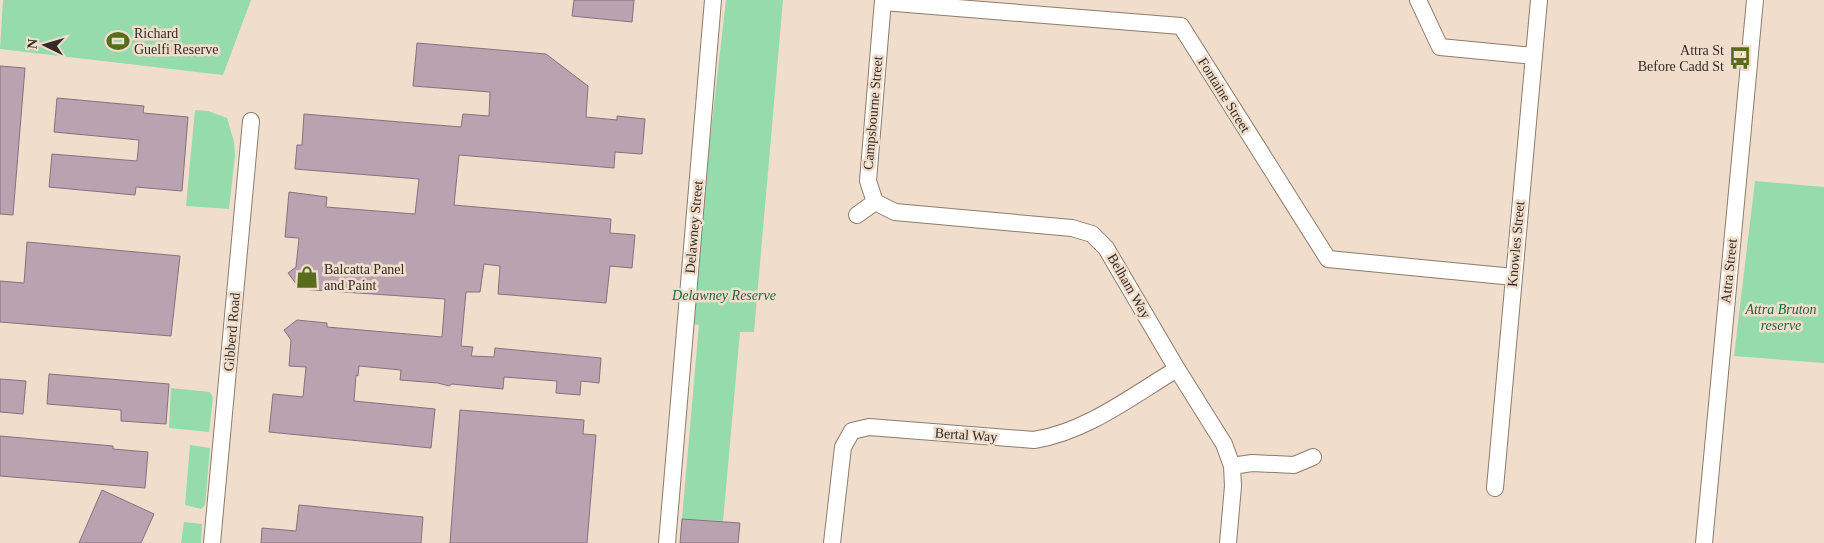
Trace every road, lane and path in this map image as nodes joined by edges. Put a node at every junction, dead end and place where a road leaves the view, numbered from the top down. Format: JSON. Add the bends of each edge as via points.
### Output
{"nodes":[{"id":1,"x":713,"y":0,"type":"edge"},
{"id":2,"x":1418,"y":0,"type":"edge"},
{"id":3,"x":1539,"y":0,"type":"edge"},
{"id":4,"x":1755,"y":0,"type":"edge"},
{"id":5,"x":883,"y":1,"type":"edge"},
{"id":6,"x":1533,"y":56,"type":"junction"},
{"id":7,"x":251,"y":121,"type":"dead end"},
{"id":8,"x":875,"y":202,"type":"junction"},
{"id":9,"x":857,"y":215,"type":"dead end"},
{"id":10,"x":1514,"y":277,"type":"junction"},
{"id":11,"x":1177,"y":369,"type":"junction"},
{"id":12,"x":1313,"y":457,"type":"dead end"},
{"id":13,"x":1232,"y":466,"type":"junction"},
{"id":14,"x":1495,"y":488,"type":"dead end"},
{"id":15,"x":212,"y":543,"type":"edge"},
{"id":16,"x":667,"y":543,"type":"edge"},
{"id":17,"x":832,"y":543,"type":"edge"},
{"id":18,"x":1228,"y":543,"type":"edge"},
{"id":19,"x":1704,"y":543,"type":"edge"}],
"edges":[{"from":1,"to":16,"type":"street","name":"Delawney Street"},
{"from":2,"to":6,"type":"street","via":[[1440,47]]},
{"from":3,"to":6,"type":"street","name":"Knowles Street"},
{"from":4,"to":19,"type":"street","name":"Attra Street"},
{"from":5,"to":8,"type":"street","name":"Campsbourne Street","via":[[868,180]]},
{"from":5,"to":10,"type":"street","name":"Fontaine Street","via":[[1181,26],[1328,259]]},
{"from":6,"to":10,"type":"street","name":"Knowles Street"},
{"from":7,"to":15,"type":"street","name":"Gibberd Road"},
{"from":8,"to":9,"type":"street"},
{"from":8,"to":11,"type":"street","name":"Belham Way","via":[[895,212],[1072,228],[1092,234],[1106,248]]},
{"from":10,"to":14,"type":"street","name":"Knowles Street"},
{"from":11,"to":13,"type":"street","name":"Belham Way","via":[[1224,444]]},
{"from":11,"to":17,"type":"street","name":"Bertal Way","via":[[1076,429],[1056,437],[1034,440],[869,428],[852,431],[843,447]]},
{"from":12,"to":13,"type":"street","via":[[1294,465],[1252,462]]},
{"from":13,"to":18,"type":"street","name":"Belham Way"}]}
